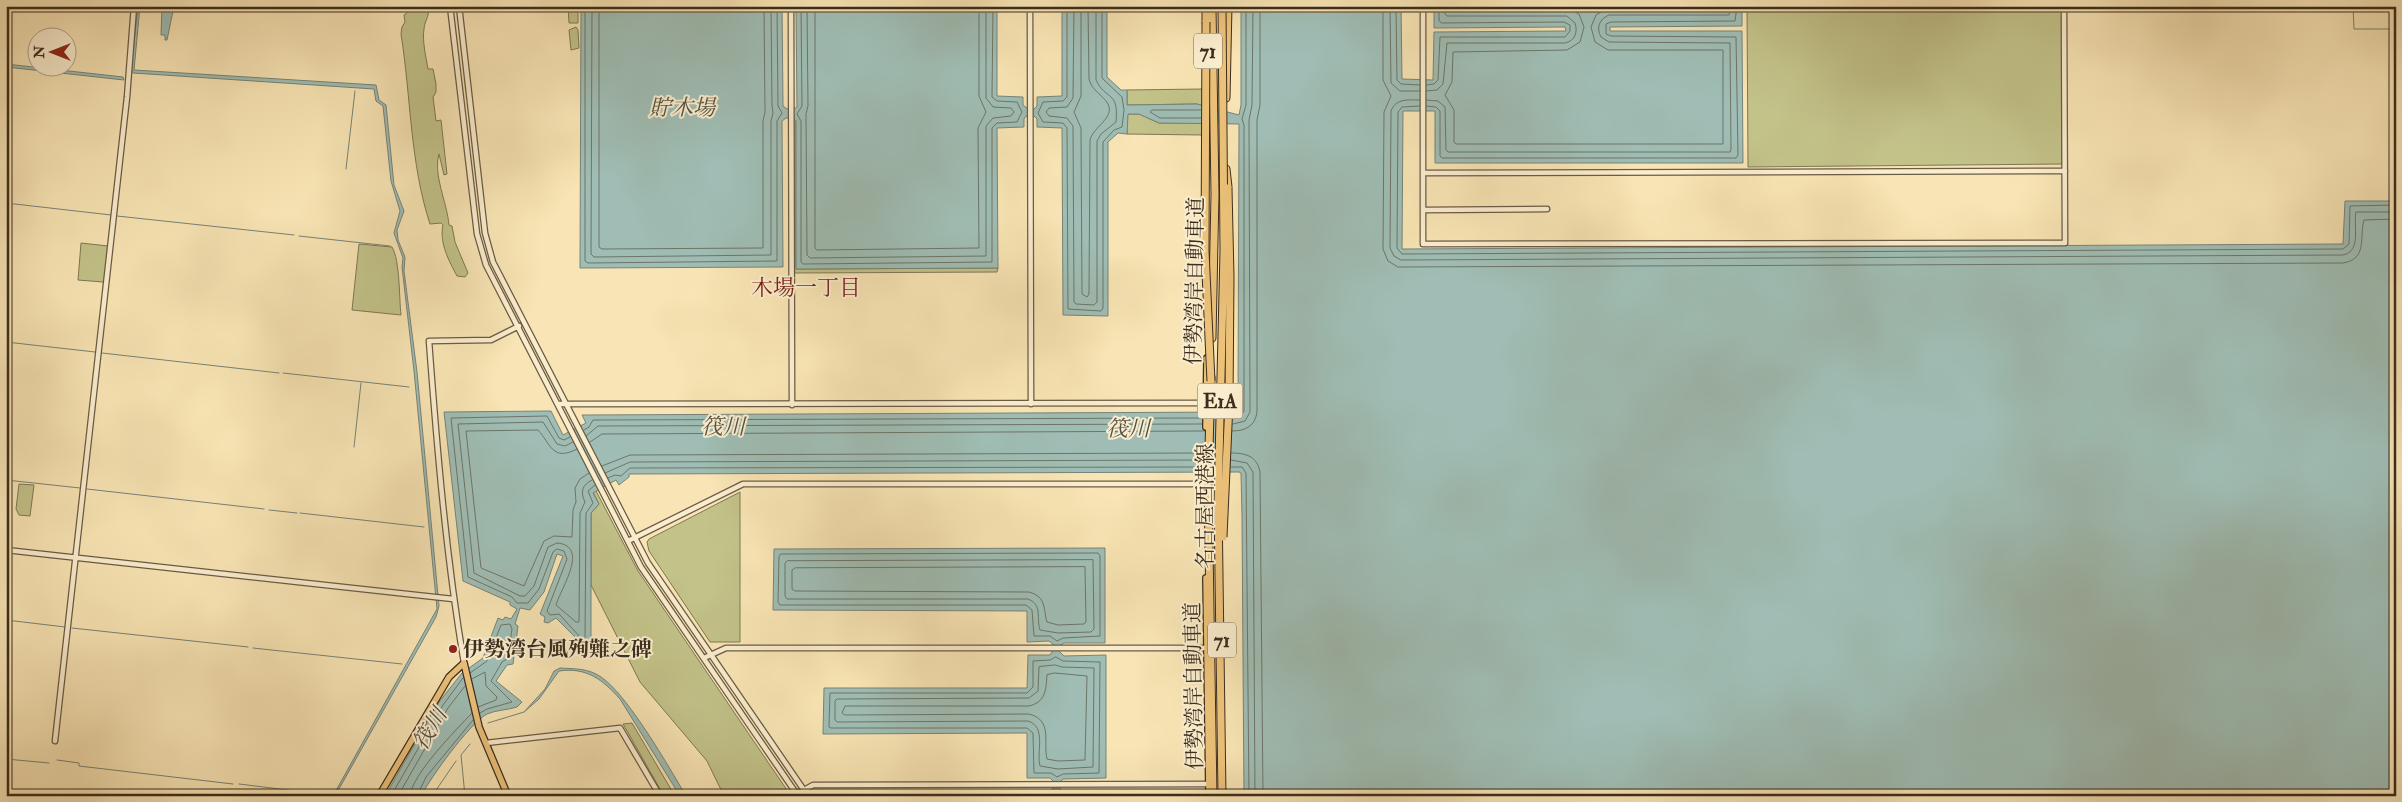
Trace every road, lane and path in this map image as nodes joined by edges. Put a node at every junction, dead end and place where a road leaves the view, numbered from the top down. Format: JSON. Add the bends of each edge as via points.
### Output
{"nodes":[{"id":1,"x":134,"y":6,"type":"edge"},
{"id":2,"x":450,"y":6,"type":"edge"},
{"id":3,"x":458,"y":6,"type":"edge"},
{"id":4,"x":791,"y":6,"type":"edge"},
{"id":5,"x":1030,"y":6,"type":"edge"},
{"id":6,"x":1209,"y":6,"type":"edge"},
{"id":7,"x":1221,"y":6,"type":"edge"},
{"id":8,"x":1228,"y":6,"type":"edge"},
{"id":9,"x":1423,"y":6,"type":"edge"},
{"id":10,"x":2064,"y":6,"type":"edge"},
{"id":11,"x":1222,"y":134,"type":"junction"},
{"id":12,"x":2065,"y":171,"type":"junction"},
{"id":13,"x":1423,"y":173,"type":"junction"},
{"id":14,"x":1546,"y":209,"type":"dead end"},
{"id":15,"x":1424,"y":210,"type":"junction"},
{"id":16,"x":524,"y":323,"type":"junction"},
{"id":17,"x":518,"y":327,"type":"junction"},
{"id":18,"x":1211,"y":382,"type":"junction"},
{"id":19,"x":1206,"y":403,"type":"junction"},
{"id":20,"x":558,"y":404,"type":"junction"},
{"id":21,"x":567,"y":404,"type":"junction"},
{"id":22,"x":1031,"y":404,"type":"junction"},
{"id":23,"x":792,"y":405,"type":"junction"},
{"id":24,"x":1206,"y":484,"type":"junction"},
{"id":25,"x":635,"y":537,"type":"junction"},
{"id":26,"x":628,"y":541,"type":"junction"},
{"id":27,"x":6,"y":550,"type":"edge"},
{"id":28,"x":76,"y":557,"type":"junction"},
{"id":29,"x":451,"y":599,"type":"junction"},
{"id":30,"x":1219,"y":636,"type":"junction"},
{"id":31,"x":1206,"y":648,"type":"junction"},
{"id":32,"x":712,"y":655,"type":"junction"},
{"id":33,"x":704,"y":658,"type":"junction"},
{"id":34,"x":465,"y":665,"type":"junction"},
{"id":35,"x":55,"y":741,"type":"dead end"},
{"id":36,"x":486,"y":743,"type":"junction"},
{"id":37,"x":1209,"y":784,"type":"junction"},
{"id":38,"x":804,"y":790,"type":"junction"},
{"id":39,"x":798,"y":795,"type":"edge"},
{"id":40,"x":379,"y":796,"type":"edge"},
{"id":41,"x":508,"y":796,"type":"edge"},
{"id":42,"x":660,"y":796,"type":"edge"},
{"id":43,"x":808,"y":796,"type":"edge"},
{"id":44,"x":1211,"y":796,"type":"edge"},
{"id":45,"x":1224,"y":796,"type":"edge"}],
"edges":[{"from":1,"to":28,"type":"street","via":[[127,97]]},
{"from":2,"to":17,"type":"street","via":[[477,234],[486,265]]},
{"from":3,"to":16,"type":"street","via":[[485,233],[493,262]]},
{"from":4,"to":23,"type":"street"},
{"from":5,"to":22,"type":"street"},
{"from":6,"to":18,"type":"highway","name":"伊勢湾岸自動車道","number":"E1A","bridge":true,"via":[[1215,203]]},
{"from":6,"to":18,"type":"highway","bridge":true,"via":[[1206,22],[1205,216]]},
{"from":6,"to":19,"type":"main road","name":"名古屋西港線","number":"71","bridge":true},
{"from":7,"to":11,"type":"highway","name":"伊勢湾岸自動車道","number":"E1A","bridge":true},
{"from":7,"to":11,"type":"main road","name":"名古屋西港線","number":"71","bridge":true},
{"from":8,"to":11,"type":"highway","bridge":true},
{"from":9,"to":13,"type":"street"},
{"from":10,"to":12,"type":"street"},
{"from":11,"to":30,"type":"highway","name":"伊勢湾岸自動車道","number":"E1A","bridge":true,"via":[[1224,251],[1218,502]]},
{"from":11,"to":30,"type":"highway","bridge":true,"via":[[1228,187],[1230,277],[1229,403]]},
{"from":11,"to":45,"type":"main road","name":"名古屋西港線","number":"71","bridge":true,"via":[[1220,484]]},
{"from":12,"to":13,"type":"street"},
{"from":12,"to":15,"type":"street","via":[[2065,243],[1423,244]]},
{"from":13,"to":15,"type":"street"},
{"from":14,"to":15,"type":"street"},
{"from":16,"to":17,"type":"street"},
{"from":16,"to":21,"type":"street"},
{"from":17,"to":20,"type":"street"},
{"from":17,"to":29,"type":"street","via":[[491,340],[429,341]]},
{"from":18,"to":44,"type":"highway","name":"伊勢湾岸自動車道","number":"E1A","via":[[1208,484]]},
{"from":19,"to":22,"type":"street"},
{"from":19,"to":24,"type":"main road","name":"名古屋西港線","number":"71"},
{"from":20,"to":21,"type":"street"},
{"from":20,"to":26,"type":"street"},
{"from":21,"to":23,"type":"street"},
{"from":21,"to":25,"type":"street"},
{"from":22,"to":23,"type":"street"},
{"from":24,"to":25,"type":"street","via":[[743,484]]},
{"from":24,"to":31,"type":"main road","name":"名古屋西港線","number":"71"},
{"from":25,"to":26,"type":"street"},
{"from":25,"to":32,"type":"street","via":[[648,563]]},
{"from":26,"to":33,"type":"street","via":[[641,567]]},
{"from":27,"to":28,"type":"street"},
{"from":28,"to":29,"type":"street"},
{"from":28,"to":35,"type":"street"},
{"from":29,"to":34,"type":"street"},
{"from":30,"to":45,"type":"highway","name":"伊勢湾岸自動車道","number":"E1A","bridge":true},
{"from":31,"to":32,"type":"street","via":[[726,648]]},
{"from":31,"to":37,"type":"main road","name":"名古屋西港線","number":"71"},
{"from":32,"to":33,"type":"street"},
{"from":32,"to":38,"type":"street"},
{"from":33,"to":39,"type":"street"},
{"from":34,"to":36,"type":"main road","via":[[479,727]]},
{"from":34,"to":40,"type":"main road","via":[[449,677]]},
{"from":36,"to":41,"type":"main road"},
{"from":36,"to":42,"type":"street","via":[[620,728]]},
{"from":37,"to":38,"type":"street","via":[[813,785]]},
{"from":37,"to":44,"type":"main road","name":"名古屋西港線","number":"71"},
{"from":38,"to":39,"type":"street"},
{"from":38,"to":43,"type":"street"}]}
